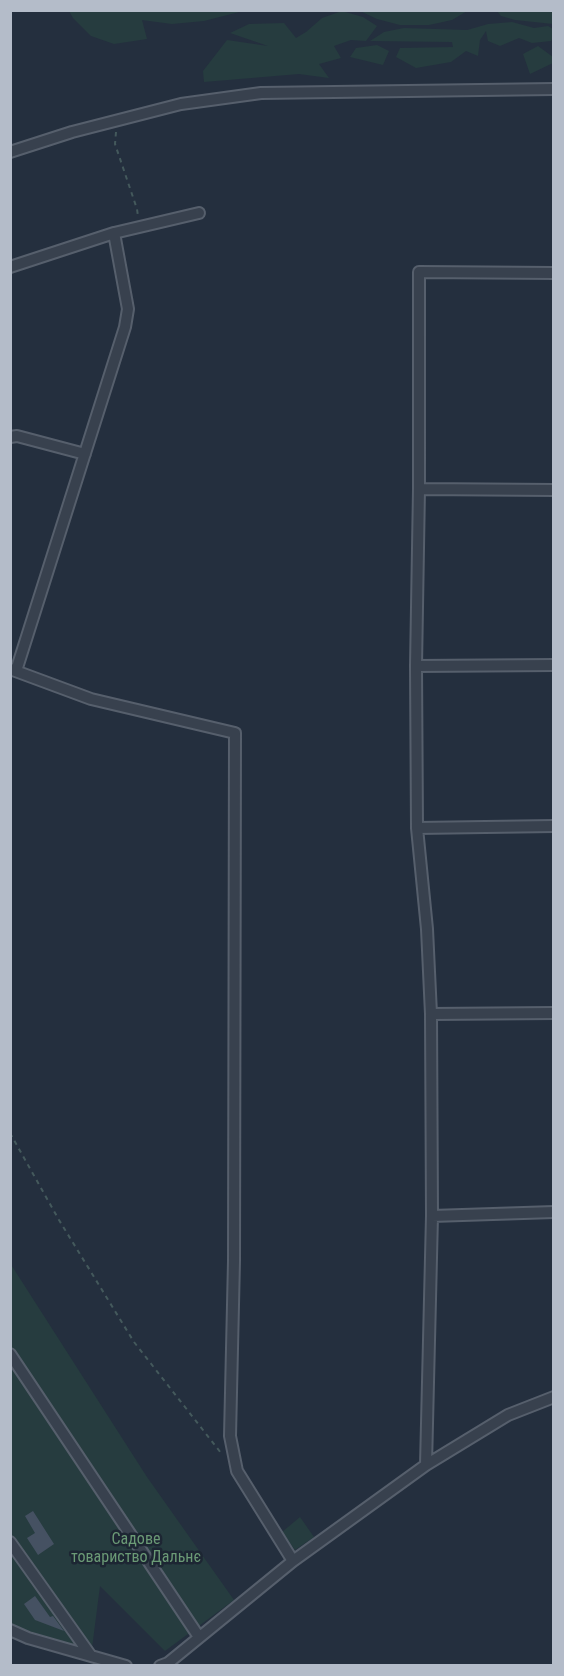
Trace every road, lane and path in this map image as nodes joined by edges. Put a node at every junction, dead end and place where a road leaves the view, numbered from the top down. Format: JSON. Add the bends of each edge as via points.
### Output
{"nodes":[{"id":1,"x":554,"y":89,"type":"edge"},
{"id":2,"x":118,"y":121,"type":"junction"},
{"id":3,"x":10,"y":152,"type":"edge"},
{"id":4,"x":199,"y":213,"type":"dead end"},
{"id":5,"x":138,"y":228,"type":"junction"},
{"id":6,"x":114,"y":233,"type":"junction"},
{"id":7,"x":10,"y":267,"type":"edge"},
{"id":8,"x":554,"y":273,"type":"edge"},
{"id":9,"x":10,"y":437,"type":"edge"},
{"id":10,"x":85,"y":454,"type":"junction"},
{"id":11,"x":419,"y":489,"type":"junction"},
{"id":12,"x":554,"y":490,"type":"edge"},
{"id":13,"x":554,"y":665,"type":"edge"},
{"id":14,"x":416,"y":666,"type":"junction"},
{"id":15,"x":13,"y":670,"type":"edge"},
{"id":16,"x":554,"y":826,"type":"edge"},
{"id":17,"x":417,"y":828,"type":"junction"},
{"id":18,"x":554,"y":1013,"type":"edge"},
{"id":19,"x":431,"y":1014,"type":"junction"},
{"id":20,"x":10,"y":1133,"type":"edge"},
{"id":21,"x":554,"y":1212,"type":"edge"},
{"id":22,"x":432,"y":1216,"type":"junction"},
{"id":23,"x":10,"y":1354,"type":"edge"},
{"id":24,"x":554,"y":1397,"type":"edge"},
{"id":25,"x":224,"y":1455,"type":"dead end"},
{"id":26,"x":426,"y":1465,"type":"junction"},
{"id":27,"x":10,"y":1542,"type":"edge"},
{"id":28,"x":293,"y":1561,"type":"junction"},
{"id":29,"x":10,"y":1630,"type":"edge"},
{"id":30,"x":199,"y":1637,"type":"junction"},
{"id":31,"x":91,"y":1656,"type":"junction"},
{"id":32,"x":126,"y":1665,"type":"edge"},
{"id":33,"x":159,"y":1665,"type":"edge"}],
"edges":[{"from":1,"to":2,"type":"street","via":[[261,93],[181,104]]},
{"from":2,"to":3,"type":"street"},
{"from":2,"to":5,"type":"path","via":[[115,144],[137,209]]},
{"from":4,"to":5,"type":"street"},
{"from":5,"to":6,"type":"street"},
{"from":6,"to":7,"type":"street"},
{"from":6,"to":10,"type":"street","via":[[128,309]]},
{"from":8,"to":11,"type":"street","via":[[418,272]]},
{"from":9,"to":10,"type":"street"},
{"from":10,"to":15,"type":"street"},
{"from":11,"to":12,"type":"street"},
{"from":11,"to":14,"type":"street"},
{"from":13,"to":14,"type":"street"},
{"from":14,"to":17,"type":"street"},
{"from":15,"to":28,"type":"street","via":[[91,699],[235,733],[230,1436],[237,1471]]},
{"from":16,"to":17,"type":"street"},
{"from":17,"to":19,"type":"street"},
{"from":18,"to":19,"type":"street"},
{"from":19,"to":22,"type":"street"},
{"from":20,"to":25,"type":"path","via":[[134,1342]]},
{"from":21,"to":22,"type":"street"},
{"from":22,"to":26,"type":"street"},
{"from":23,"to":30,"type":"street"},
{"from":24,"to":26,"type":"street","via":[[508,1415]]},
{"from":26,"to":28,"type":"street"},
{"from":27,"to":31,"type":"street"},
{"from":28,"to":30,"type":"street"},
{"from":29,"to":31,"type":"street"},
{"from":30,"to":33,"type":"street"},
{"from":31,"to":32,"type":"street"}]}
